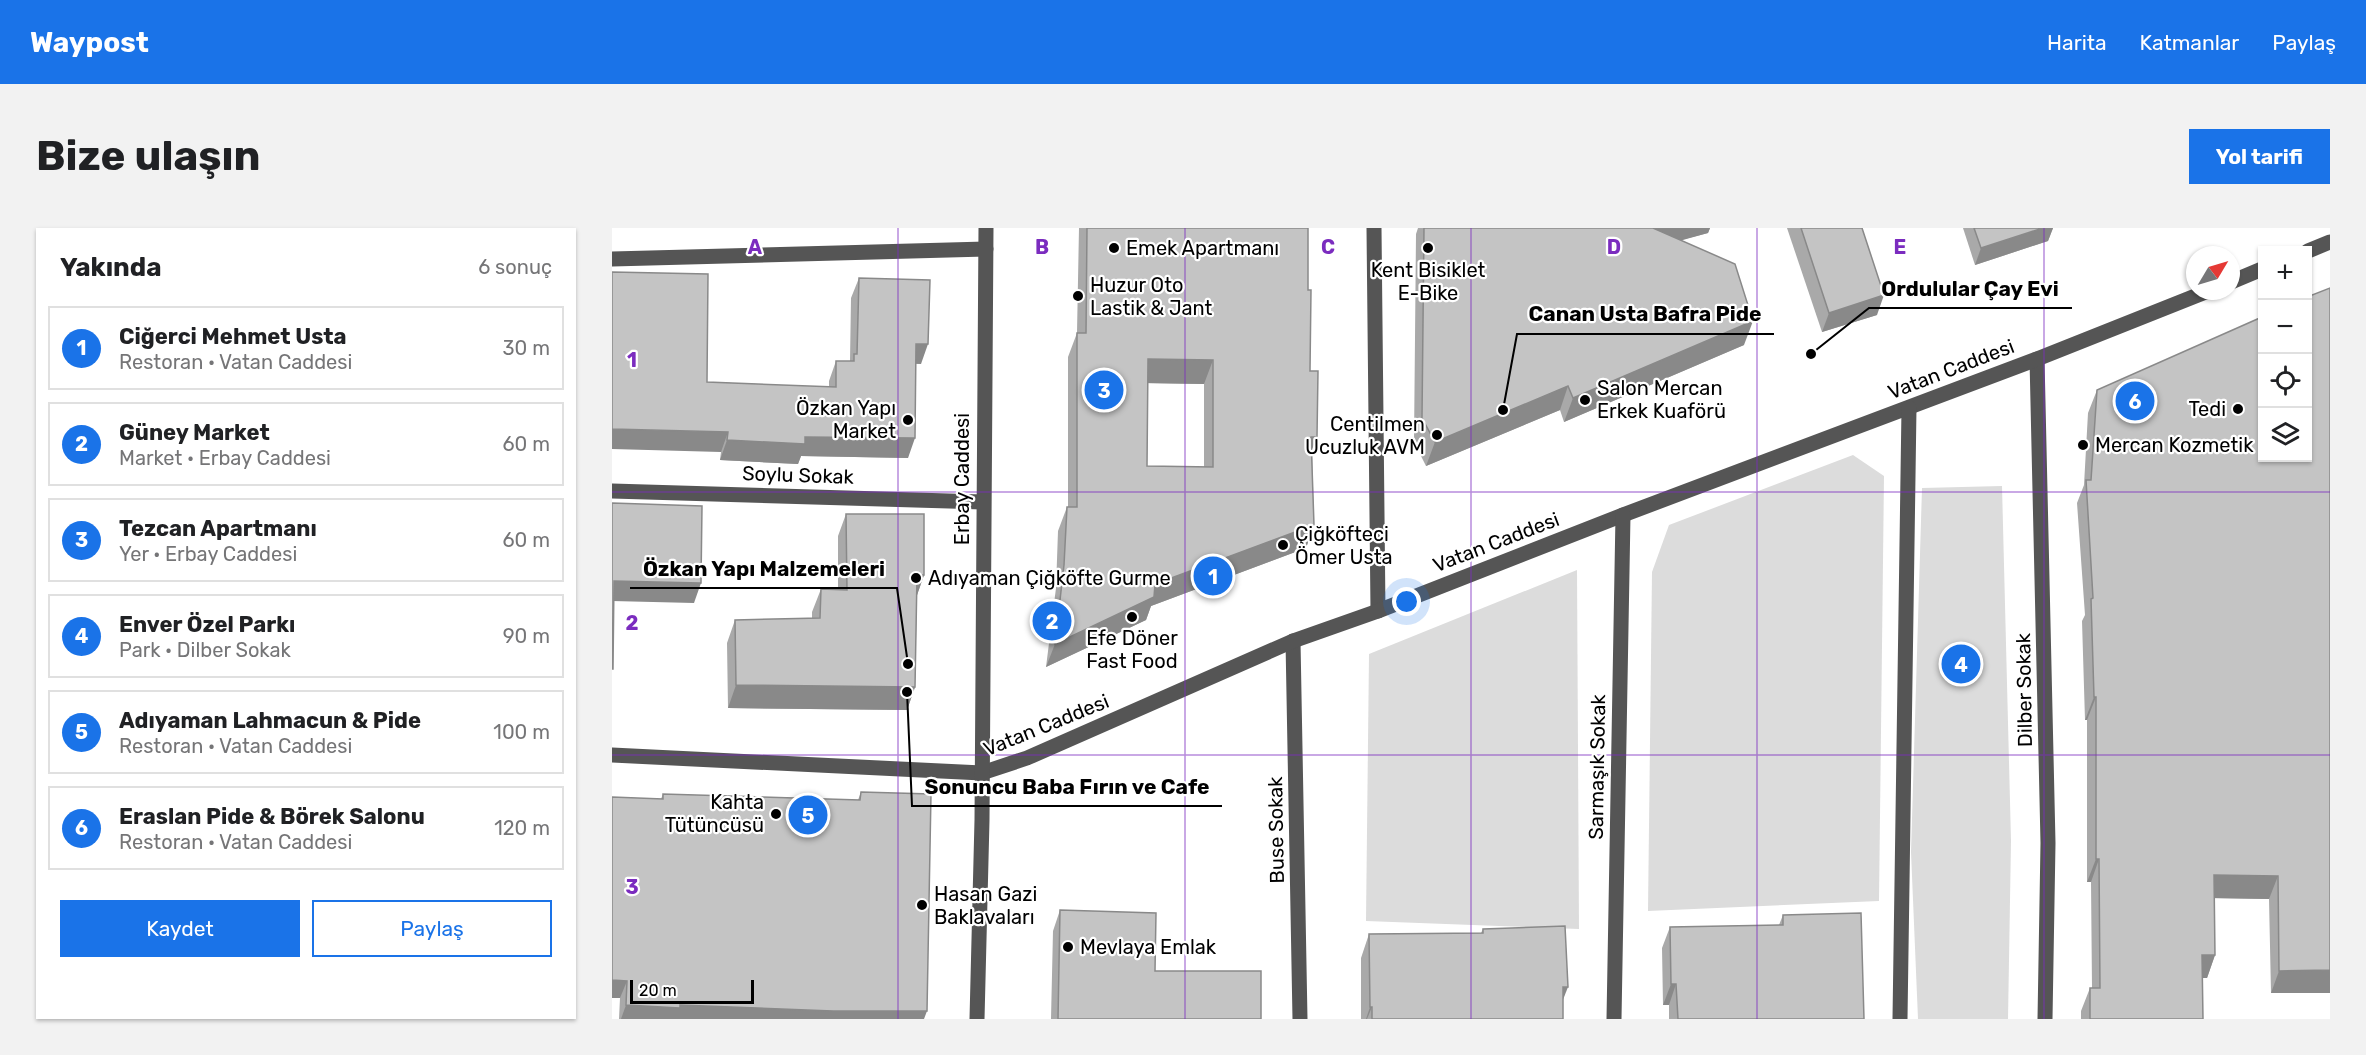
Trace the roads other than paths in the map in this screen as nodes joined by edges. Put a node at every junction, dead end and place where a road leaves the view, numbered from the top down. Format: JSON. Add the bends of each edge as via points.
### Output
{"nodes":[{"id":1,"x":986,"y":228,"type":"edge"},
{"id":2,"x":1374,"y":228,"type":"edge"},
{"id":3,"x":2330,"y":242,"type":"edge"},
{"id":4,"x":986,"y":249,"type":"junction"},
{"id":5,"x":2312,"y":249,"type":"edge"},
{"id":6,"x":612,"y":259,"type":"edge"},
{"id":7,"x":2258,"y":271,"type":"edge"},
{"id":8,"x":2240,"y":278,"type":"edge"},
{"id":9,"x":2186,"y":300,"type":"edge"},
{"id":10,"x":2037,"y":359,"type":"junction"},
{"id":11,"x":1909,"y":408,"type":"junction"},
{"id":12,"x":612,"y":491,"type":"edge"},
{"id":13,"x":983,"y":502,"type":"junction"},
{"id":14,"x":1623,"y":515,"type":"junction"},
{"id":15,"x":1378,"y":611,"type":"junction"},
{"id":16,"x":1293,"y":641,"type":"junction"},
{"id":17,"x":612,"y":755,"type":"edge"},
{"id":18,"x":982,"y":773,"type":"junction"},
{"id":19,"x":977,"y":1019,"type":"edge"},
{"id":20,"x":1300,"y":1019,"type":"edge"},
{"id":21,"x":1614,"y":1019,"type":"edge"},
{"id":22,"x":1900,"y":1019,"type":"edge"},
{"id":23,"x":2045,"y":1019,"type":"edge"}],
"edges":[{"from":1,"to":4,"type":"street","name":"Erbay Caddesi"},
{"from":2,"to":15,"type":"street"},
{"from":3,"to":5,"type":"street"},
{"from":4,"to":6,"type":"street"},
{"from":4,"to":13,"type":"street","name":"Erbay Caddesi"},
{"from":7,"to":8,"type":"street"},
{"from":9,"to":10,"type":"street","name":"Vatan Caddesi"},
{"from":10,"to":11,"type":"street","name":"Vatan Caddesi"},
{"from":10,"to":23,"type":"street","name":"Dilber Sokak","via":[[2049,843]]},
{"from":11,"to":14,"type":"street","name":"Vatan Caddesi"},
{"from":11,"to":22,"type":"street"},
{"from":12,"to":13,"type":"street","name":"Soylu Sokak"},
{"from":13,"to":18,"type":"street","name":"Erbay Caddesi"},
{"from":14,"to":15,"type":"street","name":"Vatan Caddesi"},
{"from":14,"to":21,"type":"street","name":"Sarmaşık Sokak"},
{"from":15,"to":16,"type":"street","name":"Vatan Caddesi"},
{"from":16,"to":18,"type":"street","name":"Vatan Caddesi","via":[[1027,758]]},
{"from":16,"to":20,"type":"street","name":"Buse Sokak"},
{"from":17,"to":18,"type":"street","name":"Vatan Caddesi"},
{"from":18,"to":19,"type":"street","name":"Erbay Caddesi"}]}
